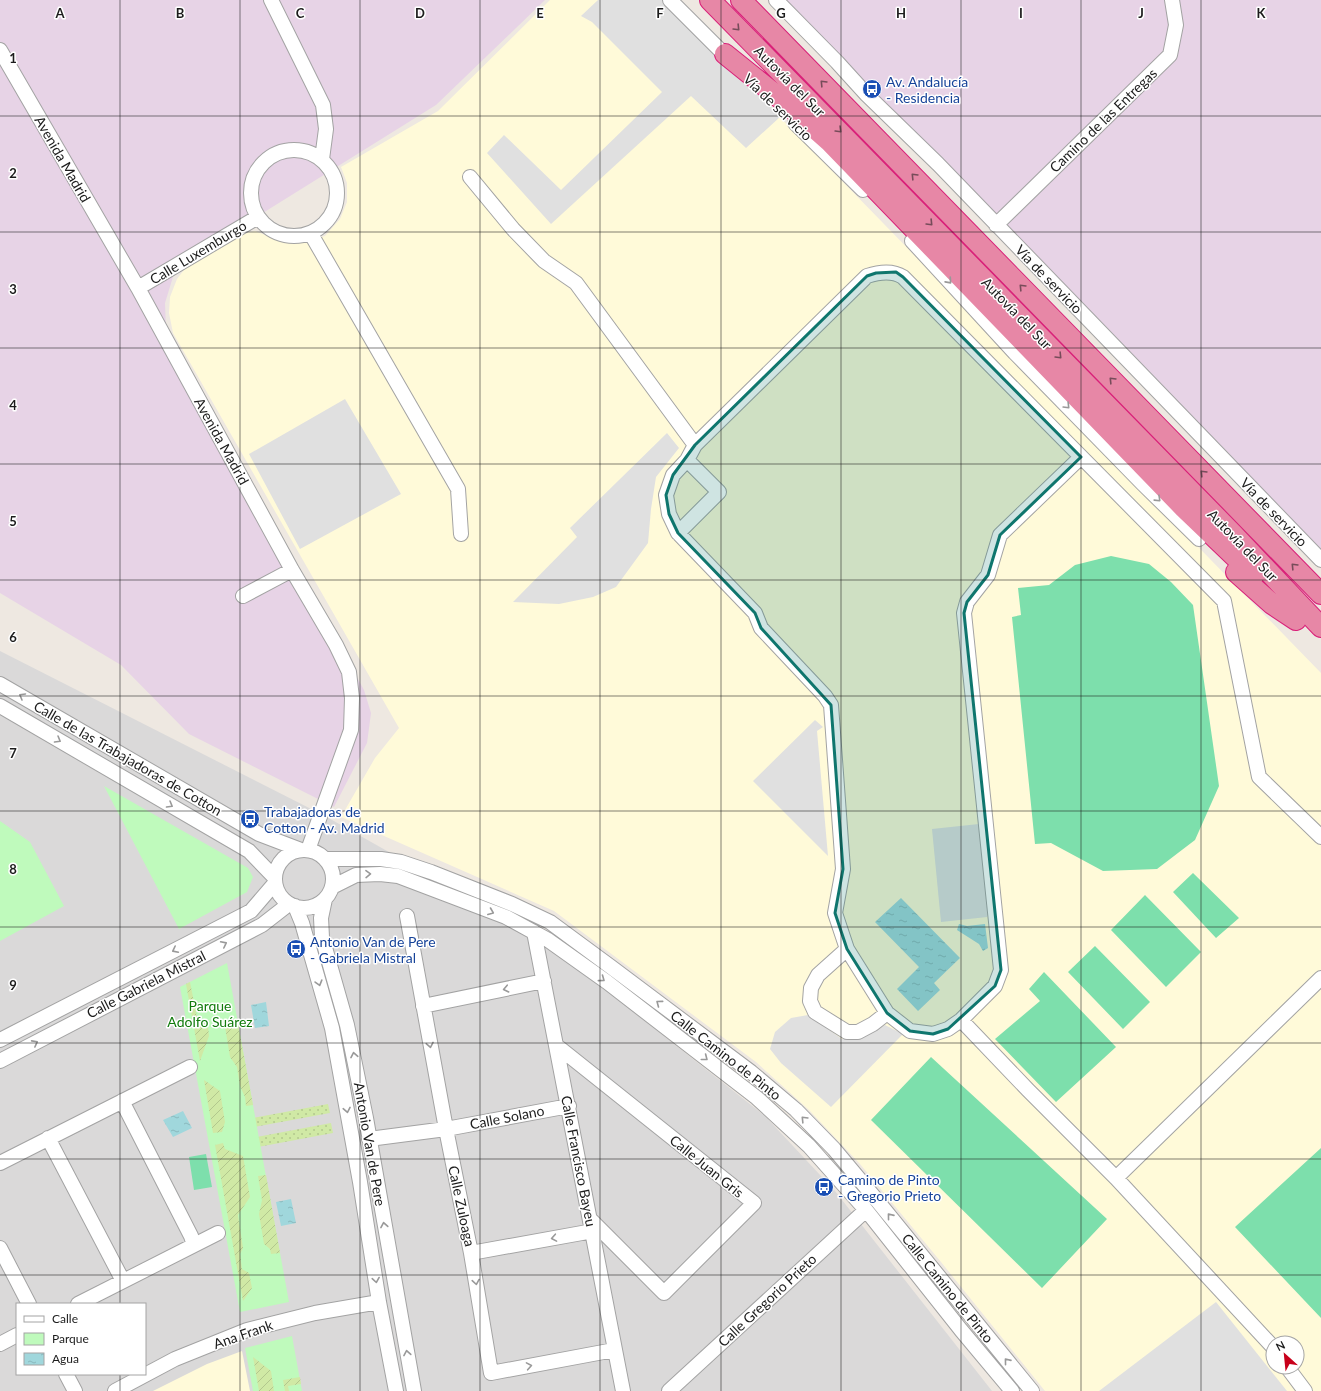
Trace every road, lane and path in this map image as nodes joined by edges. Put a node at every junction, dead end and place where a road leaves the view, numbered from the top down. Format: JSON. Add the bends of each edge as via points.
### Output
{"nodes":[{"id":1,"x":270,"y":0,"type":"edge"},
{"id":2,"x":670,"y":0,"type":"edge"},
{"id":3,"x":710,"y":0,"type":"edge"},
{"id":4,"x":741,"y":0,"type":"edge"},
{"id":5,"x":776,"y":0,"type":"edge"},
{"id":6,"x":1172,"y":0,"type":"edge"},
{"id":7,"x":0,"y":50,"type":"edge"},
{"id":8,"x":725,"y":54,"type":"junction"},
{"id":9,"x":322,"y":159,"type":"junction"},
{"id":10,"x":470,"y":177,"type":"dead end"},
{"id":11,"x":258,"y":217,"type":"junction"},
{"id":12,"x":996,"y":225,"type":"junction"},
{"id":13,"x":311,"y":234,"type":"junction"},
{"id":14,"x":138,"y":288,"type":"junction"},
{"id":15,"x":696,"y":445,"type":"junction"},
{"id":16,"x":1081,"y":457,"type":"junction"},
{"id":17,"x":686,"y":460,"type":"junction"},
{"id":18,"x":678,"y":533,"type":"junction"},
{"id":19,"x":461,"y":534,"type":"dead end"},
{"id":20,"x":1199,"y":539,"type":"joint"},
{"id":21,"x":1321,"y":560,"type":"edge"},
{"id":22,"x":292,"y":570,"type":"junction"},
{"id":23,"x":1321,"y":594,"type":"edge"},
{"id":24,"x":243,"y":596,"type":"dead end"},
{"id":25,"x":1296,"y":620,"type":"junction"},
{"id":26,"x":1321,"y":629,"type":"edge"},
{"id":27,"x":0,"y":684,"type":"edge"},
{"id":28,"x":0,"y":706,"type":"edge"},
{"id":29,"x":1321,"y":837,"type":"edge"},
{"id":30,"x":304,"y":850,"type":"junction"},
{"id":31,"x":325,"y":859,"type":"junction"},
{"id":32,"x":275,"y":880,"type":"junction"},
{"id":33,"x":332,"y":887,"type":"junction"},
{"id":34,"x":325,"y":899,"type":"junction"},
{"id":35,"x":292,"y":905,"type":"junction"},
{"id":36,"x":407,"y":916,"type":"dead end"},
{"id":37,"x":534,"y":932,"type":"junction"},
{"id":38,"x":848,"y":949,"type":"junction"},
{"id":39,"x":1321,"y":978,"type":"edge"},
{"id":40,"x":544,"y":981,"type":"junction"},
{"id":41,"x":423,"y":1006,"type":"junction"},
{"id":42,"x":887,"y":1013,"type":"junction"},
{"id":43,"x":961,"y":1020,"type":"junction"},
{"id":44,"x":0,"y":1040,"type":"edge"},
{"id":45,"x":557,"y":1046,"type":"junction"},
{"id":46,"x":0,"y":1061,"type":"edge"},
{"id":47,"x":190,"y":1067,"type":"dead end"},
{"id":48,"x":122,"y":1101,"type":"junction"},
{"id":49,"x":569,"y":1106,"type":"junction"},
{"id":50,"x":446,"y":1129,"type":"junction"},
{"id":51,"x":48,"y":1138,"type":"junction"},
{"id":52,"x":369,"y":1139,"type":"junction"},
{"id":53,"x":0,"y":1163,"type":"edge"},
{"id":54,"x":1116,"y":1178,"type":"junction"},
{"id":55,"x":866,"y":1210,"type":"junction"},
{"id":56,"x":592,"y":1226,"type":"junction"},
{"id":57,"x":218,"y":1232,"type":"dead end"},
{"id":58,"x":194,"y":1245,"type":"junction"},
{"id":59,"x":471,"y":1253,"type":"junction"},
{"id":60,"x":1,"y":1254,"type":"edge"},
{"id":61,"x":123,"y":1281,"type":"junction"},
{"id":62,"x":379,"y":1302,"type":"junction"},
{"id":63,"x":28,"y":1303,"type":"edge"},
{"id":64,"x":80,"y":1303,"type":"edge"},
{"id":65,"x":16,"y":1336,"type":"edge"},
{"id":66,"x":1265,"y":1339,"type":"edge"},
{"id":67,"x":0,"y":1344,"type":"edge"},
{"id":68,"x":614,"y":1350,"type":"junction"},
{"id":69,"x":66,"y":1375,"type":"edge"},
{"id":70,"x":145,"y":1375,"type":"edge"},
{"id":71,"x":146,"y":1375,"type":"edge"},
{"id":72,"x":1293,"y":1375,"type":"edge"},
{"id":73,"x":74,"y":1391,"type":"edge"},
{"id":74,"x":115,"y":1391,"type":"edge"},
{"id":75,"x":396,"y":1391,"type":"edge"},
{"id":76,"x":414,"y":1391,"type":"edge"},
{"id":77,"x":623,"y":1391,"type":"edge"},
{"id":78,"x":669,"y":1391,"type":"edge"},
{"id":79,"x":1012,"y":1391,"type":"edge"},
{"id":80,"x":1032,"y":1391,"type":"edge"},
{"id":81,"x":1305,"y":1391,"type":"edge"}],
"edges":[{"from":1,"to":9,"type":"street","via":[[323,105],[326,129]]},
{"from":2,"to":8,"type":"street","name":"Vía de servicio"},
{"from":3,"to":26,"type":"highway","name":"Autovía del Sur","one_way":true,"via":[[1199,500]]},
{"from":23,"to":4,"type":"highway","name":"Autovía del Sur","one_way":true},
{"from":5,"to":12,"type":"street","name":"Vía de servicio"},
{"from":6,"to":12,"type":"street","name":"Camino de las Entregas","via":[[1176,25],[1170,55]]},
{"from":7,"to":14,"type":"street","name":"Avenida Madrid"},
{"from":8,"to":20,"type":"street","name":"Vía de servicio","one_way":true,"via":[[890,216],[1015,353]]},
{"from":8,"to":25,"type":"highway","via":[[830,142],[1178,503],[1277,597]]},
{"from":9,"to":11,"type":"street","via":[[309,152],[294,150],[280,152],[267,159],[256,173],[251,187],[251,200]]},
{"from":9,"to":13,"type":"street","via":[[334,175],[338,190],[337,203],[330,219]]},
{"from":10,"to":15,"type":"street","via":[[513,229],[544,261],[576,283]]},
{"from":11,"to":13,"type":"street","via":[[268,228],[281,235],[296,237]]},
{"from":11,"to":14,"type":"street","name":"Calle Luxemburgo"},
{"from":12,"to":21,"type":"street","name":"Vía de servicio"},
{"from":13,"to":19,"type":"street","via":[[458,489]]},
{"from":14,"to":22,"type":"street","name":"Avenida Madrid"},
{"from":15,"to":16,"type":"street","via":[[867,276],[896,272]]},
{"from":15,"to":17,"type":"street"},
{"from":16,"to":29,"type":"street","via":[[1224,601],[1259,777]]},
{"from":16,"to":43,"type":"street","via":[[1000,535],[988,575],[967,602],[964,612],[1001,970],[995,986]]},
{"from":17,"to":18,"type":"street","via":[[673,475],[666,495],[669,514]]},
{"from":17,"to":18,"type":"street","via":[[719,492]]},
{"from":18,"to":38,"type":"street","via":[[755,613],[761,628],[831,705],[843,869],[835,913]]},
{"from":20,"to":25,"type":"highway","via":[[1272,604]]},
{"from":22,"to":24,"type":"street"},
{"from":22,"to":30,"type":"street","name":"Avenida Madrid","via":[[349,672],[352,698],[351,730]]},
{"from":25,"to":26,"type":"highway"},
{"from":30,"to":27,"type":"street","name":"Calle de las Trabajadoras de Cotton","one_way":true,"via":[[259,834]]},
{"from":28,"to":32,"type":"street","name":"Calle de las Trabajadoras de Cotton","one_way":true,"via":[[249,851]]},
{"from":30,"to":31,"type":"street","via":[[320,854]]},
{"from":30,"to":32,"type":"street","via":[[286,856],[276,870]]},
{"from":31,"to":33,"type":"street","via":[[332,872]]},
{"from":80,"to":31,"type":"street","name":"Calle Camino de Pinto","one_way":true,"via":[[834,1149],[796,1110],[751,1072],[618,971],[550,922],[431,872],[401,862],[381,859]]},
{"from":32,"to":35,"type":"street","via":[[279,894]]},
{"from":32,"to":44,"type":"street","name":"Calle Gabriela Mistral","one_way":true,"via":[[251,911]]},
{"from":33,"to":34,"type":"street"},
{"from":33,"to":37,"type":"street","name":"Calle Camino de Pinto","one_way":true,"via":[[356,875],[398,876],[506,918]]},
{"from":34,"to":35,"type":"street","via":[[317,905],[308,907]]},
{"from":52,"to":34,"type":"street","name":"Antonio Van de Pere","one_way":true,"via":[[348,1025],[322,937],[321,918]]},
{"from":46,"to":35,"type":"street","name":"Calle Gabriela Mistral","one_way":true,"via":[[262,925]]},
{"from":35,"to":62,"type":"street","name":"Antonio Van de Pere","one_way":true,"via":[[302,923],[332,1028]]},
{"from":36,"to":41,"type":"street","name":"Calle Zuloaga"},
{"from":37,"to":40,"type":"street","name":"Calle Francisco Bayeu"},
{"from":37,"to":55,"type":"street","name":"Calle Camino de Pinto","one_way":true,"via":[[606,982],[757,1098],[809,1146]]},
{"from":38,"to":42,"type":"street"},
{"from":38,"to":42,"type":"street","via":[[818,975],[810,988],[810,1001],[815,1012],[847,1032],[858,1032]]},
{"from":39,"to":54,"type":"street"},
{"from":40,"to":41,"type":"street","one_way":true},
{"from":40,"to":45,"type":"street","name":"Calle Francisco Bayeu"},
{"from":41,"to":50,"type":"street","name":"Calle Zuloaga","one_way":true},
{"from":42,"to":43,"type":"street","via":[[910,1031],[933,1034],[948,1029]]},
{"from":43,"to":54,"type":"street"},
{"from":45,"to":49,"type":"street","name":"Calle Francisco Bayeu"},
{"from":45,"to":56,"type":"street","name":"Calle Juan Gris","via":[[754,1203],[664,1293]]},
{"from":47,"to":48,"type":"street"},
{"from":48,"to":51,"type":"street"},
{"from":48,"to":58,"type":"street"},
{"from":49,"to":50,"type":"street","name":"Calle Solano"},
{"from":49,"to":56,"type":"street","name":"Calle Francisco Bayeu"},
{"from":50,"to":52,"type":"street","name":"Calle Solano"},
{"from":50,"to":59,"type":"street","name":"Calle Zuloaga"},
{"from":51,"to":53,"type":"street"},
{"from":51,"to":61,"type":"street"},
{"from":76,"to":52,"type":"street","name":"Antonio Van de Pere","one_way":true},
{"from":54,"to":66,"type":"street"},
{"from":55,"to":78,"type":"street","name":"Calle Gregorio Prieto"},
{"from":55,"to":79,"type":"street","name":"Calle Camino de Pinto"},
{"from":56,"to":59,"type":"street","one_way":true},
{"from":56,"to":68,"type":"street","name":"Calle Francisco Bayeu"},
{"from":57,"to":58,"type":"street"},
{"from":58,"to":61,"type":"street"},
{"from":59,"to":68,"type":"street","name":"Calle Zuloaga","one_way":true,"via":[[491,1372]]},
{"from":60,"to":63,"type":"street"},
{"from":61,"to":64,"type":"street"},
{"from":62,"to":71,"type":"street","name":"Ana Frank","via":[[315,1313],[247,1330],[174,1360]]},
{"from":62,"to":75,"type":"street","name":"Antonio Van de Pere"},
{"from":65,"to":67,"type":"street"},
{"from":68,"to":77,"type":"street","name":"Calle Francisco Bayeu"},
{"from":69,"to":73,"type":"street"},
{"from":70,"to":74,"type":"street","name":"Ana Frank"},
{"from":72,"to":81,"type":"street"}]}
